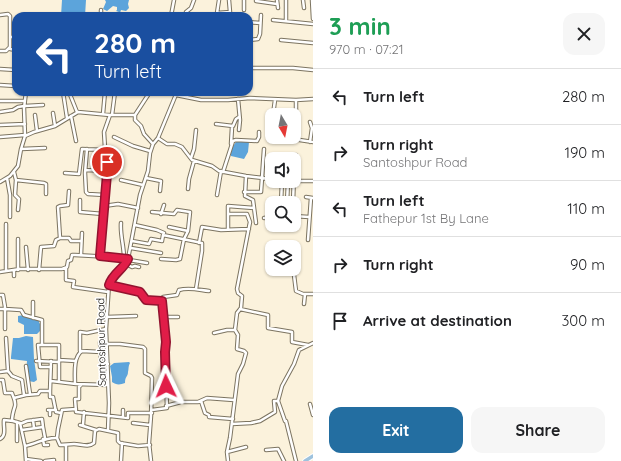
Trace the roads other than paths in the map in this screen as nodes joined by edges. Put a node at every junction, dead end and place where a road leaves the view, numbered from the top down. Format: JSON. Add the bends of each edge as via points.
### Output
{"nodes":[{"id":1,"x":174,"y":0,"type":"edge"},
{"id":2,"x":194,"y":0,"type":"edge"},
{"id":3,"x":219,"y":0,"type":"edge"},
{"id":4,"x":229,"y":0,"type":"edge"},
{"id":5,"x":244,"y":0,"type":"edge"},
{"id":6,"x":277,"y":0,"type":"edge"},
{"id":7,"x":286,"y":0,"type":"edge"},
{"id":8,"x":303,"y":0,"type":"edge"},
{"id":9,"x":312,"y":0,"type":"edge"},
{"id":10,"x":256,"y":1,"type":"dead end"},
{"id":11,"x":277,"y":4,"type":"junction"},
{"id":12,"x":278,"y":8,"type":"dead end"},
{"id":13,"x":304,"y":8,"type":"dead end"},
{"id":14,"x":244,"y":10,"type":"dead end"},
{"id":15,"x":172,"y":12,"type":"edge"},
{"id":16,"x":186,"y":12,"type":"edge"},
{"id":17,"x":217,"y":12,"type":"edge"},
{"id":18,"x":222,"y":12,"type":"edge"},
{"id":19,"x":0,"y":15,"type":"edge"},
{"id":20,"x":261,"y":15,"type":"dead end"},
{"id":21,"x":313,"y":19,"type":"edge"},
{"id":22,"x":273,"y":20,"type":"dead end"},
{"id":23,"x":286,"y":21,"type":"junction"},
{"id":24,"x":253,"y":22,"type":"edge"},
{"id":25,"x":260,"y":23,"type":"junction"},
{"id":26,"x":313,"y":24,"type":"edge"},
{"id":27,"x":10,"y":36,"type":"joint"},
{"id":28,"x":253,"y":40,"type":"edge"},
{"id":29,"x":281,"y":40,"type":"dead end"},
{"id":30,"x":313,"y":43,"type":"edge"},
{"id":31,"x":9,"y":49,"type":"junction"},
{"id":32,"x":12,"y":49,"type":"edge"},
{"id":33,"x":0,"y":51,"type":"edge"},
{"id":34,"x":253,"y":68,"type":"edge"},
{"id":35,"x":0,"y":69,"type":"edge"},
{"id":36,"x":12,"y":70,"type":"edge"},
{"id":37,"x":313,"y":70,"type":"edge"},
{"id":38,"x":0,"y":85,"type":"edge"},
{"id":39,"x":12,"y":86,"type":"edge"},
{"id":40,"x":26,"y":96,"type":"edge"},
{"id":41,"x":64,"y":96,"type":"edge"},
{"id":42,"x":71,"y":96,"type":"edge"},
{"id":43,"x":105,"y":96,"type":"edge"},
{"id":44,"x":114,"y":96,"type":"edge"},
{"id":45,"x":147,"y":96,"type":"edge"},
{"id":46,"x":175,"y":96,"type":"edge"},
{"id":47,"x":186,"y":96,"type":"edge"},
{"id":48,"x":238,"y":99,"type":"junction"},
{"id":49,"x":313,"y":99,"type":"edge"},
{"id":50,"x":0,"y":100,"type":"edge"},
{"id":51,"x":275,"y":100,"type":"junction"},
{"id":52,"x":296,"y":100,"type":"junction"},
{"id":53,"x":26,"y":101,"type":"junction"},
{"id":54,"x":43,"y":105,"type":"dead end"},
{"id":55,"x":24,"y":106,"type":"junction"},
{"id":56,"x":274,"y":108,"type":"edge"},
{"id":57,"x":296,"y":108,"type":"edge"},
{"id":58,"x":0,"y":112,"type":"edge"},
{"id":59,"x":77,"y":112,"type":"junction"},
{"id":60,"x":53,"y":113,"type":"dead end"},
{"id":61,"x":103,"y":114,"type":"junction"},
{"id":62,"x":35,"y":115,"type":"dead end"},
{"id":63,"x":111,"y":115,"type":"junction"},
{"id":64,"x":135,"y":115,"type":"junction"},
{"id":65,"x":71,"y":116,"type":"junction"},
{"id":66,"x":239,"y":117,"type":"junction"},
{"id":67,"x":67,"y":118,"type":"junction"},
{"id":68,"x":310,"y":122,"type":"dead end"},
{"id":69,"x":25,"y":124,"type":"junction"},
{"id":70,"x":216,"y":124,"type":"dead end"},
{"id":71,"x":0,"y":125,"type":"edge"},
{"id":72,"x":55,"y":126,"type":"junction"},
{"id":73,"x":232,"y":127,"type":"junction"},
{"id":74,"x":196,"y":130,"type":"dead end"},
{"id":75,"x":239,"y":130,"type":"dead end"},
{"id":76,"x":37,"y":131,"type":"junction"},
{"id":77,"x":259,"y":132,"type":"dead end"},
{"id":78,"x":25,"y":136,"type":"junction"},
{"id":79,"x":0,"y":137,"type":"edge"},
{"id":80,"x":114,"y":137,"type":"dead end"},
{"id":81,"x":158,"y":138,"type":"junction"},
{"id":82,"x":301,"y":140,"type":"edge"},
{"id":83,"x":76,"y":142,"type":"dead end"},
{"id":84,"x":312,"y":142,"type":"edge"},
{"id":85,"x":153,"y":144,"type":"junction"},
{"id":86,"x":45,"y":148,"type":"dead end"},
{"id":87,"x":231,"y":148,"type":"junction"},
{"id":88,"x":21,"y":149,"type":"junction"},
{"id":89,"x":87,"y":149,"type":"junction"},
{"id":90,"x":264,"y":149,"type":"dead end"},
{"id":91,"x":105,"y":150,"type":"junction"},
{"id":92,"x":150,"y":151,"type":"junction"},
{"id":93,"x":190,"y":159,"type":"junction"},
{"id":94,"x":194,"y":161,"type":"junction"},
{"id":95,"x":120,"y":165,"type":"dead end"},
{"id":96,"x":86,"y":170,"type":"junction"},
{"id":97,"x":107,"y":170,"type":"junction"},
{"id":98,"x":14,"y":172,"type":"junction"},
{"id":99,"x":222,"y":172,"type":"junction"},
{"id":100,"x":65,"y":173,"type":"dead end"},
{"id":101,"x":246,"y":176,"type":"junction"},
{"id":102,"x":7,"y":178,"type":"junction"},
{"id":103,"x":146,"y":178,"type":"junction"},
{"id":104,"x":262,"y":178,"type":"junction"},
{"id":105,"x":16,"y":180,"type":"junction"},
{"id":106,"x":121,"y":180,"type":"dead end"},
{"id":107,"x":301,"y":181,"type":"edge"},
{"id":108,"x":313,"y":181,"type":"edge"},
{"id":109,"x":0,"y":182,"type":"edge"},
{"id":110,"x":143,"y":185,"type":"junction"},
{"id":111,"x":188,"y":189,"type":"dead end"},
{"id":112,"x":69,"y":191,"type":"dead end"},
{"id":113,"x":160,"y":191,"type":"dead end"},
{"id":114,"x":244,"y":192,"type":"junction"},
{"id":115,"x":46,"y":194,"type":"dead end"},
{"id":116,"x":105,"y":195,"type":"junction"},
{"id":117,"x":217,"y":195,"type":"dead end"},
{"id":118,"x":10,"y":196,"type":"junction"},
{"id":119,"x":15,"y":197,"type":"junction"},
{"id":120,"x":306,"y":197,"type":"dead end"},
{"id":121,"x":312,"y":198,"type":"edge"},
{"id":122,"x":80,"y":200,"type":"dead end"},
{"id":123,"x":164,"y":205,"type":"dead end"},
{"id":124,"x":104,"y":206,"type":"junction"},
{"id":125,"x":138,"y":208,"type":"junction"},
{"id":126,"x":254,"y":208,"type":"junction"},
{"id":127,"x":18,"y":210,"type":"dead end"},
{"id":128,"x":152,"y":212,"type":"dead end"},
{"id":129,"x":103,"y":214,"type":"junction"},
{"id":130,"x":161,"y":214,"type":"junction"},
{"id":131,"x":228,"y":214,"type":"junction"},
{"id":132,"x":301,"y":216,"type":"edge"},
{"id":133,"x":10,"y":217,"type":"dead end"},
{"id":134,"x":309,"y":217,"type":"junction"},
{"id":135,"x":121,"y":223,"type":"dead end"},
{"id":136,"x":256,"y":223,"type":"dead end"},
{"id":137,"x":6,"y":224,"type":"dead end"},
{"id":138,"x":136,"y":225,"type":"junction"},
{"id":139,"x":169,"y":227,"type":"dead end"},
{"id":140,"x":228,"y":229,"type":"junction"},
{"id":141,"x":249,"y":229,"type":"junction"},
{"id":142,"x":188,"y":231,"type":"junction"},
{"id":143,"x":82,"y":233,"type":"dead end"},
{"id":144,"x":164,"y":233,"type":"dead end"},
{"id":145,"x":60,"y":238,"type":"junction"},
{"id":146,"x":18,"y":239,"type":"dead end"},
{"id":147,"x":184,"y":239,"type":"junction"},
{"id":148,"x":308,"y":240,"type":"dead end"},
{"id":149,"x":132,"y":241,"type":"junction"},
{"id":150,"x":81,"y":242,"type":"junction"},
{"id":151,"x":199,"y":242,"type":"junction"},
{"id":152,"x":26,"y":247,"type":"dead end"},
{"id":153,"x":131,"y":248,"type":"junction"},
{"id":154,"x":161,"y":253,"type":"dead end"},
{"id":155,"x":81,"y":255,"type":"junction"},
{"id":156,"x":100,"y":256,"type":"junction"},
{"id":157,"x":124,"y":258,"type":"junction"},
{"id":158,"x":128,"y":259,"type":"junction"},
{"id":159,"x":161,"y":259,"type":"dead end"},
{"id":160,"x":147,"y":263,"type":"dead end"},
{"id":161,"x":126,"y":264,"type":"junction"},
{"id":162,"x":139,"y":267,"type":"dead end"},
{"id":163,"x":66,"y":268,"type":"junction"},
{"id":164,"x":14,"y":270,"type":"junction"},
{"id":165,"x":18,"y":270,"type":"junction"},
{"id":166,"x":28,"y":270,"type":"junction"},
{"id":167,"x":39,"y":270,"type":"junction"},
{"id":168,"x":6,"y":271,"type":"junction"},
{"id":169,"x":0,"y":272,"type":"edge"},
{"id":170,"x":14,"y":276,"type":"dead end"},
{"id":171,"x":294,"y":276,"type":"edge"},
{"id":172,"x":109,"y":285,"type":"junction"},
{"id":173,"x":196,"y":289,"type":"junction"},
{"id":174,"x":209,"y":291,"type":"dead end"},
{"id":175,"x":108,"y":292,"type":"junction"},
{"id":176,"x":305,"y":294,"type":"junction"},
{"id":177,"x":313,"y":294,"type":"edge"},
{"id":178,"x":0,"y":295,"type":"edge"},
{"id":179,"x":162,"y":301,"type":"junction"},
{"id":180,"x":33,"y":302,"type":"dead end"},
{"id":181,"x":304,"y":304,"type":"dead end"},
{"id":182,"x":0,"y":309,"type":"edge"},
{"id":183,"x":5,"y":309,"type":"junction"},
{"id":184,"x":240,"y":309,"type":"junction"},
{"id":185,"x":136,"y":316,"type":"dead end"},
{"id":186,"x":107,"y":317,"type":"junction"},
{"id":187,"x":164,"y":317,"type":"junction"},
{"id":188,"x":32,"y":318,"type":"junction"},
{"id":189,"x":178,"y":318,"type":"dead end"},
{"id":190,"x":106,"y":328,"type":"junction"},
{"id":191,"x":5,"y":329,"type":"dead end"},
{"id":192,"x":235,"y":330,"type":"junction"},
{"id":193,"x":214,"y":333,"type":"dead end"},
{"id":194,"x":6,"y":338,"type":"dead end"},
{"id":195,"x":100,"y":342,"type":"dead end"},
{"id":196,"x":313,"y":343,"type":"edge"},
{"id":197,"x":107,"y":344,"type":"junction"},
{"id":198,"x":42,"y":345,"type":"junction"},
{"id":199,"x":308,"y":345,"type":"junction"},
{"id":200,"x":80,"y":352,"type":"junction"},
{"id":201,"x":100,"y":352,"type":"junction"},
{"id":202,"x":37,"y":361,"type":"junction"},
{"id":203,"x":51,"y":361,"type":"junction"},
{"id":204,"x":59,"y":361,"type":"junction"},
{"id":205,"x":76,"y":361,"type":"junction"},
{"id":206,"x":108,"y":364,"type":"junction"},
{"id":207,"x":26,"y":366,"type":"dead end"},
{"id":208,"x":51,"y":367,"type":"junction"},
{"id":209,"x":8,"y":371,"type":"junction"},
{"id":210,"x":0,"y":372,"type":"edge"},
{"id":211,"x":0,"y":380,"type":"edge"},
{"id":212,"x":51,"y":381,"type":"junction"},
{"id":213,"x":59,"y":382,"type":"junction"},
{"id":214,"x":74,"y":384,"type":"junction"},
{"id":215,"x":81,"y":385,"type":"junction"},
{"id":216,"x":108,"y":385,"type":"junction"},
{"id":217,"x":50,"y":391,"type":"junction"},
{"id":218,"x":30,"y":394,"type":"junction"},
{"id":219,"x":24,"y":395,"type":"junction"},
{"id":220,"x":14,"y":398,"type":"junction"},
{"id":221,"x":234,"y":400,"type":"junction"},
{"id":222,"x":201,"y":401,"type":"junction"},
{"id":223,"x":278,"y":401,"type":"junction"},
{"id":224,"x":310,"y":404,"type":"dead end"},
{"id":225,"x":166,"y":406,"type":"junction"},
{"id":226,"x":76,"y":409,"type":"junction"},
{"id":227,"x":56,"y":410,"type":"junction"},
{"id":228,"x":123,"y":410,"type":"dead end"},
{"id":229,"x":128,"y":410,"type":"dead end"},
{"id":230,"x":152,"y":411,"type":"junction"},
{"id":231,"x":84,"y":412,"type":"junction"},
{"id":232,"x":61,"y":413,"type":"junction"},
{"id":233,"x":128,"y":413,"type":"junction"},
{"id":234,"x":50,"y":415,"type":"dead end"},
{"id":235,"x":313,"y":415,"type":"edge"},
{"id":236,"x":109,"y":416,"type":"junction"},
{"id":237,"x":123,"y":417,"type":"junction"},
{"id":238,"x":233,"y":419,"type":"junction"},
{"id":239,"x":34,"y":420,"type":"junction"},
{"id":240,"x":0,"y":421,"type":"edge"},
{"id":241,"x":4,"y":421,"type":"junction"},
{"id":242,"x":12,"y":421,"type":"junction"},
{"id":243,"x":17,"y":422,"type":"junction"},
{"id":244,"x":133,"y":423,"type":"dead end"},
{"id":245,"x":20,"y":424,"type":"junction"},
{"id":246,"x":232,"y":424,"type":"junction"},
{"id":247,"x":80,"y":425,"type":"dead end"},
{"id":248,"x":150,"y":425,"type":"junction"},
{"id":249,"x":83,"y":426,"type":"junction"},
{"id":250,"x":44,"y":427,"type":"junction"},
{"id":251,"x":34,"y":428,"type":"junction"},
{"id":252,"x":22,"y":430,"type":"junction"},
{"id":253,"x":96,"y":430,"type":"junction"},
{"id":254,"x":108,"y":431,"type":"junction"},
{"id":255,"x":2,"y":436,"type":"edge"},
{"id":256,"x":57,"y":438,"type":"junction"},
{"id":257,"x":0,"y":439,"type":"edge"},
{"id":258,"x":44,"y":439,"type":"junction"},
{"id":259,"x":17,"y":441,"type":"dead end"},
{"id":260,"x":122,"y":443,"type":"junction"},
{"id":261,"x":48,"y":445,"type":"dead end"},
{"id":262,"x":66,"y":445,"type":"junction"},
{"id":263,"x":150,"y":445,"type":"junction"},
{"id":264,"x":25,"y":446,"type":"junction"},
{"id":265,"x":246,"y":447,"type":"dead end"},
{"id":266,"x":266,"y":450,"type":"dead end"},
{"id":267,"x":227,"y":452,"type":"junction"},
{"id":268,"x":313,"y":456,"type":"edge"},
{"id":269,"x":26,"y":460,"type":"edge"},
{"id":270,"x":54,"y":460,"type":"dead end"},
{"id":271,"x":41,"y":461,"type":"edge"},
{"id":272,"x":45,"y":461,"type":"edge"},
{"id":273,"x":66,"y":461,"type":"edge"},
{"id":274,"x":121,"y":461,"type":"edge"},
{"id":275,"x":151,"y":461,"type":"edge"},
{"id":276,"x":228,"y":461,"type":"edge"},
{"id":277,"x":284,"y":461,"type":"edge"},
{"id":278,"x":296,"y":461,"type":"edge"},
{"id":279,"x":305,"y":461,"type":"edge"}],
"edges":[{"from":1,"to":15,"type":"street"},
{"from":2,"to":16,"type":"street"},
{"from":3,"to":17,"type":"street"},
{"from":4,"to":18,"type":"street","via":[[230,12]]},
{"from":5,"to":14,"type":"street"},
{"from":6,"to":11,"type":"street"},
{"from":7,"to":23,"type":"street"},
{"from":8,"to":13,"type":"street"},
{"from":9,"to":21,"type":"street"},
{"from":10,"to":11,"type":"street"},
{"from":11,"to":12,"type":"street"},
{"from":19,"to":27,"type":"street","via":[[9,15]]},
{"from":20,"to":25,"type":"street"},
{"from":22,"to":23,"type":"street"},
{"from":23,"to":26,"type":"street"},
{"from":24,"to":25,"type":"street"},
{"from":25,"to":28,"type":"street","via":[[258,39]]},
{"from":27,"to":31,"type":"street"},
{"from":29,"to":30,"type":"street"},
{"from":31,"to":32,"type":"street"},
{"from":31,"to":33,"type":"street"},
{"from":34,"to":37,"type":"street"},
{"from":35,"to":36,"type":"street"},
{"from":38,"to":39,"type":"street"},
{"from":40,"to":53,"type":"street"},
{"from":41,"to":67,"type":"street"},
{"from":42,"to":59,"type":"street"},
{"from":43,"to":61,"type":"street"},
{"from":44,"to":63,"type":"street"},
{"from":45,"to":64,"type":"street"},
{"from":46,"to":81,"type":"street","name":"Santoshpur Road"},
{"from":47,"to":48,"type":"street","via":[[200,100]]},
{"from":48,"to":51,"type":"street"},
{"from":48,"to":66,"type":"street"},
{"from":49,"to":52,"type":"street"},
{"from":50,"to":53,"type":"street"},
{"from":51,"to":52,"type":"street"},
{"from":51,"to":56,"type":"street"},
{"from":52,"to":57,"type":"street"},
{"from":53,"to":55,"type":"street"},
{"from":54,"to":55,"type":"street"},
{"from":55,"to":58,"type":"street"},
{"from":55,"to":69,"type":"street"},
{"from":59,"to":61,"type":"street"},
{"from":59,"to":65,"type":"street"},
{"from":60,"to":72,"type":"street"},
{"from":61,"to":63,"type":"street"},
{"from":62,"to":76,"type":"street"},
{"from":63,"to":64,"type":"street"},
{"from":63,"to":91,"type":"street","via":[[104,132]]},
{"from":64,"to":85,"type":"street","via":[[135,120]]},
{"from":65,"to":67,"type":"street"},
{"from":65,"to":83,"type":"street"},
{"from":66,"to":73,"type":"street"},
{"from":66,"to":75,"type":"street"},
{"from":67,"to":72,"type":"street"},
{"from":68,"to":84,"type":"street"},
{"from":69,"to":71,"type":"street"},
{"from":69,"to":78,"type":"street"},
{"from":70,"to":73,"type":"street"},
{"from":72,"to":76,"type":"street"},
{"from":73,"to":87,"type":"street"},
{"from":74,"to":93,"type":"street"},
{"from":76,"to":78,"type":"street"},
{"from":77,"to":87,"type":"street","via":[[257,141],[234,140]]},
{"from":78,"to":79,"type":"street"},
{"from":78,"to":88,"type":"street"},
{"from":80,"to":92,"type":"street"},
{"from":81,"to":85,"type":"street","name":"Santoshpur Road"},
{"from":81,"to":93,"type":"street","via":[[167,144],[182,147]]},
{"from":82,"to":84,"type":"street"},
{"from":85,"to":92,"type":"street","name":"Santoshpur Road"},
{"from":86,"to":88,"type":"street"},
{"from":87,"to":99,"type":"street"},
{"from":88,"to":98,"type":"street","via":[[18,166]]},
{"from":89,"to":91,"type":"street"},
{"from":89,"to":96,"type":"street"},
{"from":89,"to":100,"type":"street","via":[[82,150],[79,174]]},
{"from":90,"to":104,"type":"street"},
{"from":91,"to":97,"type":"street","via":[[108,154]]},
{"from":92,"to":103,"type":"street","name":"Santoshpur Road"},
{"from":93,"to":94,"type":"street"},
{"from":94,"to":99,"type":"street"},
{"from":94,"to":111,"type":"street"},
{"from":95,"to":97,"type":"street","via":[[118,170]]},
{"from":96,"to":97,"type":"street"},
{"from":96,"to":116,"type":"street","via":[[87,193]]},
{"from":97,"to":116,"type":"street"},
{"from":98,"to":102,"type":"street"},
{"from":98,"to":105,"type":"street"},
{"from":99,"to":101,"type":"street"},
{"from":99,"to":117,"type":"street"},
{"from":101,"to":104,"type":"street"},
{"from":101,"to":114,"type":"street"},
{"from":102,"to":109,"type":"street"},
{"from":102,"to":118,"type":"street"},
{"from":103,"to":110,"type":"street","name":"Santoshpur Road"},
{"from":103,"to":113,"type":"street","via":[[161,181]]},
{"from":104,"to":114,"type":"street","via":[[261,192]]},
{"from":105,"to":115,"type":"street","via":[[44,183]]},
{"from":105,"to":119,"type":"street"},
{"from":106,"to":110,"type":"street"},
{"from":107,"to":108,"type":"street"},
{"from":110,"to":125,"type":"street","name":"Santoshpur Road"},
{"from":112,"to":145,"type":"street","via":[[68,205],[58,207]]},
{"from":114,"to":126,"type":"street","via":[[245,197],[253,200]]},
{"from":116,"to":124,"type":"street"},
{"from":118,"to":119,"type":"street"},
{"from":118,"to":133,"type":"street"},
{"from":119,"to":127,"type":"street","via":[[19,200]]},
{"from":120,"to":121,"type":"street"},
{"from":121,"to":134,"type":"street"},
{"from":122,"to":129,"type":"street","via":[[80,212]]},
{"from":123,"to":130,"type":"street"},
{"from":124,"to":125,"type":"street","via":[[118,204]]},
{"from":124,"to":129,"type":"street"},
{"from":125,"to":138,"type":"street","name":"Santoshpur Road"},
{"from":126,"to":131,"type":"street","via":[[228,206]]},
{"from":126,"to":136,"type":"street"},
{"from":128,"to":130,"type":"street"},
{"from":129,"to":156,"type":"street"},
{"from":130,"to":142,"type":"street","via":[[173,215],[177,210],[190,211]]},
{"from":131,"to":140,"type":"street"},
{"from":131,"to":141,"type":"street","via":[[248,214]]},
{"from":132,"to":134,"type":"street"},
{"from":134,"to":148,"type":"street"},
{"from":135,"to":157,"type":"street"},
{"from":137,"to":168,"type":"street"},
{"from":138,"to":144,"type":"street"},
{"from":138,"to":149,"type":"street","name":"Santoshpur Road"},
{"from":139,"to":142,"type":"street"},
{"from":140,"to":141,"type":"street"},
{"from":140,"to":151,"type":"street","via":[[202,227]]},
{"from":141,"to":184,"type":"street","via":[[237,288],[238,294],[242,296]]},
{"from":142,"to":147,"type":"street"},
{"from":143,"to":150,"type":"street"},
{"from":145,"to":150,"type":"street"},
{"from":145,"to":167,"type":"street","via":[[54,246],[40,247]]},
{"from":146,"to":165,"type":"street"},
{"from":147,"to":149,"type":"street","via":[[163,235],[162,241],[151,239],[148,244]]},
{"from":147,"to":151,"type":"street"},
{"from":147,"to":159,"type":"street","via":[[179,259]]},
{"from":149,"to":153,"type":"street","name":"Santoshpur Road"},
{"from":150,"to":155,"type":"street"},
{"from":151,"to":173,"type":"street","via":[[203,246]]},
{"from":152,"to":166,"type":"street"},
{"from":153,"to":154,"type":"street"},
{"from":153,"to":158,"type":"street","name":"Santoshpur Road"},
{"from":155,"to":156,"type":"street"},
{"from":155,"to":163,"type":"street","via":[[72,255],[72,260],[68,261]]},
{"from":156,"to":157,"type":"street"},
{"from":157,"to":158,"type":"street"},
{"from":158,"to":160,"type":"street"},
{"from":158,"to":161,"type":"street","name":"Santoshpur Road"},
{"from":161,"to":162,"type":"street"},
{"from":161,"to":172,"type":"street","name":"Santoshpur Road","via":[[112,277]]},
{"from":163,"to":167,"type":"street"},
{"from":163,"to":175,"type":"street","via":[[66,280],[74,281],[73,287]]},
{"from":164,"to":165,"type":"street"},
{"from":164,"to":168,"type":"street"},
{"from":164,"to":170,"type":"street"},
{"from":165,"to":166,"type":"street"},
{"from":166,"to":167,"type":"street"},
{"from":168,"to":169,"type":"street"},
{"from":171,"to":176,"type":"street","via":[[296,291]]},
{"from":172,"to":175,"type":"street","name":"Santoshpur Road"},
{"from":172,"to":179,"type":"street","via":[[140,292],[146,300]]},
{"from":173,"to":174,"type":"street"},
{"from":173,"to":179,"type":"street","via":[[180,290],[177,295],[163,297]]},
{"from":175,"to":186,"type":"street","name":"Santoshpur Road"},
{"from":176,"to":177,"type":"street"},
{"from":176,"to":181,"type":"street"},
{"from":178,"to":183,"type":"street","via":[[3,295]]},
{"from":179,"to":187,"type":"street"},
{"from":180,"to":188,"type":"street"},
{"from":182,"to":183,"type":"street"},
{"from":183,"to":188,"type":"street","via":[[21,310],[24,316]]},
{"from":183,"to":191,"type":"street"},
{"from":184,"to":192,"type":"street"},
{"from":184,"to":199,"type":"street","via":[[268,315],[268,328],[292,332],[292,342]]},
{"from":185,"to":186,"type":"street"},
{"from":186,"to":190,"type":"street","name":"Santoshpur Road"},
{"from":187,"to":189,"type":"street"},
{"from":187,"to":225,"type":"street"},
{"from":188,"to":198,"type":"street","via":[[42,321]]},
{"from":190,"to":197,"type":"street","name":"Santoshpur Road"},
{"from":190,"to":200,"type":"street","via":[[87,333],[80,332]]},
{"from":192,"to":193,"type":"street"},
{"from":192,"to":221,"type":"street","via":[[238,335],[237,349],[246,353],[238,374]]},
{"from":194,"to":209,"type":"street"},
{"from":195,"to":201,"type":"street"},
{"from":196,"to":199,"type":"street"},
{"from":197,"to":206,"type":"street","name":"Santoshpur Road"},
{"from":197,"to":230,"type":"street","via":[[144,348],[145,373],[152,378]]},
{"from":198,"to":202,"type":"street","via":[[38,345]]},
{"from":198,"to":204,"type":"street","via":[[59,345]]},
{"from":199,"to":223,"type":"street","via":[[299,350],[282,386]]},
{"from":200,"to":201,"type":"street"},
{"from":200,"to":205,"type":"street"},
{"from":201,"to":206,"type":"street","via":[[101,363]]},
{"from":202,"to":203,"type":"street"},
{"from":202,"to":208,"type":"street","via":[[40,367]]},
{"from":203,"to":204,"type":"street"},
{"from":203,"to":208,"type":"street"},
{"from":204,"to":205,"type":"street"},
{"from":204,"to":213,"type":"street"},
{"from":205,"to":214,"type":"street"},
{"from":206,"to":216,"type":"street","name":"Santoshpur Road"},
{"from":207,"to":218,"type":"street"},
{"from":208,"to":212,"type":"street"},
{"from":209,"to":210,"type":"street"},
{"from":209,"to":219,"type":"street","via":[[12,376],[22,380]]},
{"from":211,"to":220,"type":"street","via":[[3,380],[5,393],[12,393]]},
{"from":212,"to":213,"type":"street"},
{"from":212,"to":217,"type":"street"},
{"from":213,"to":214,"type":"street"},
{"from":214,"to":215,"type":"street"},
{"from":215,"to":216,"type":"street"},
{"from":215,"to":226,"type":"street","via":[[79,399],[75,399]]},
{"from":216,"to":236,"type":"street","name":"Santoshpur Road"},
{"from":217,"to":218,"type":"street"},
{"from":217,"to":227,"type":"street"},
{"from":218,"to":219,"type":"street"},
{"from":219,"to":220,"type":"street"},
{"from":220,"to":242,"type":"street"},
{"from":221,"to":222,"type":"street","via":[[204,398]]},
{"from":221,"to":238,"type":"street"},
{"from":222,"to":225,"type":"street"},
{"from":222,"to":238,"type":"street","via":[[209,417]]},
{"from":223,"to":246,"type":"street","via":[[274,401],[275,412],[260,421]]},
{"from":223,"to":278,"type":"street"},
{"from":224,"to":235,"type":"street"},
{"from":225,"to":230,"type":"street","via":[[167,408]]},
{"from":226,"to":231,"type":"street","via":[[76,412]]},
{"from":226,"to":232,"type":"street","via":[[62,410]]},
{"from":227,"to":232,"type":"street"},
{"from":227,"to":234,"type":"street","via":[[49,410]]},
{"from":228,"to":237,"type":"street"},
{"from":229,"to":233,"type":"street"},
{"from":230,"to":233,"type":"street"},
{"from":230,"to":248,"type":"street"},
{"from":231,"to":236,"type":"street"},
{"from":231,"to":249,"type":"street"},
{"from":232,"to":256,"type":"street"},
{"from":233,"to":237,"type":"street","via":[[128,418]]},
{"from":236,"to":237,"type":"street"},
{"from":236,"to":254,"type":"street","name":"Santoshpur Road"},
{"from":238,"to":246,"type":"street"},
{"from":239,"to":245,"type":"street"},
{"from":239,"to":250,"type":"street","via":[[42,419]]},
{"from":239,"to":251,"type":"street"},
{"from":240,"to":241,"type":"street"},
{"from":241,"to":242,"type":"street"},
{"from":241,"to":255,"type":"street"},
{"from":242,"to":243,"type":"street"},
{"from":243,"to":245,"type":"street"},
{"from":243,"to":259,"type":"street"},
{"from":244,"to":248,"type":"street"},
{"from":245,"to":252,"type":"street"},
{"from":246,"to":267,"type":"street"},
{"from":247,"to":249,"type":"street"},
{"from":248,"to":263,"type":"street"},
{"from":249,"to":253,"type":"street"},
{"from":250,"to":251,"type":"street"},
{"from":250,"to":258,"type":"street"},
{"from":251,"to":252,"type":"street"},
{"from":252,"to":264,"type":"street"},
{"from":253,"to":254,"type":"street"},
{"from":253,"to":262,"type":"street","via":[[92,445]]},
{"from":254,"to":260,"type":"street","via":[[118,433],[119,442]]},
{"from":255,"to":257,"type":"street"},
{"from":256,"to":258,"type":"street"},
{"from":256,"to":262,"type":"street","via":[[60,445]]},
{"from":258,"to":261,"type":"street","via":[[44,445]]},
{"from":258,"to":264,"type":"street"},
{"from":260,"to":263,"type":"street"},
{"from":260,"to":274,"type":"street"},
{"from":262,"to":273,"type":"street"},
{"from":263,"to":275,"type":"street"},
{"from":264,"to":269,"type":"street"},
{"from":265,"to":267,"type":"street"},
{"from":266,"to":277,"type":"street","via":[[278,450]]},
{"from":267,"to":276,"type":"street"},
{"from":268,"to":279,"type":"main road"},
{"from":269,"to":271,"type":"street"},
{"from":270,"to":272,"type":"street"}]}
